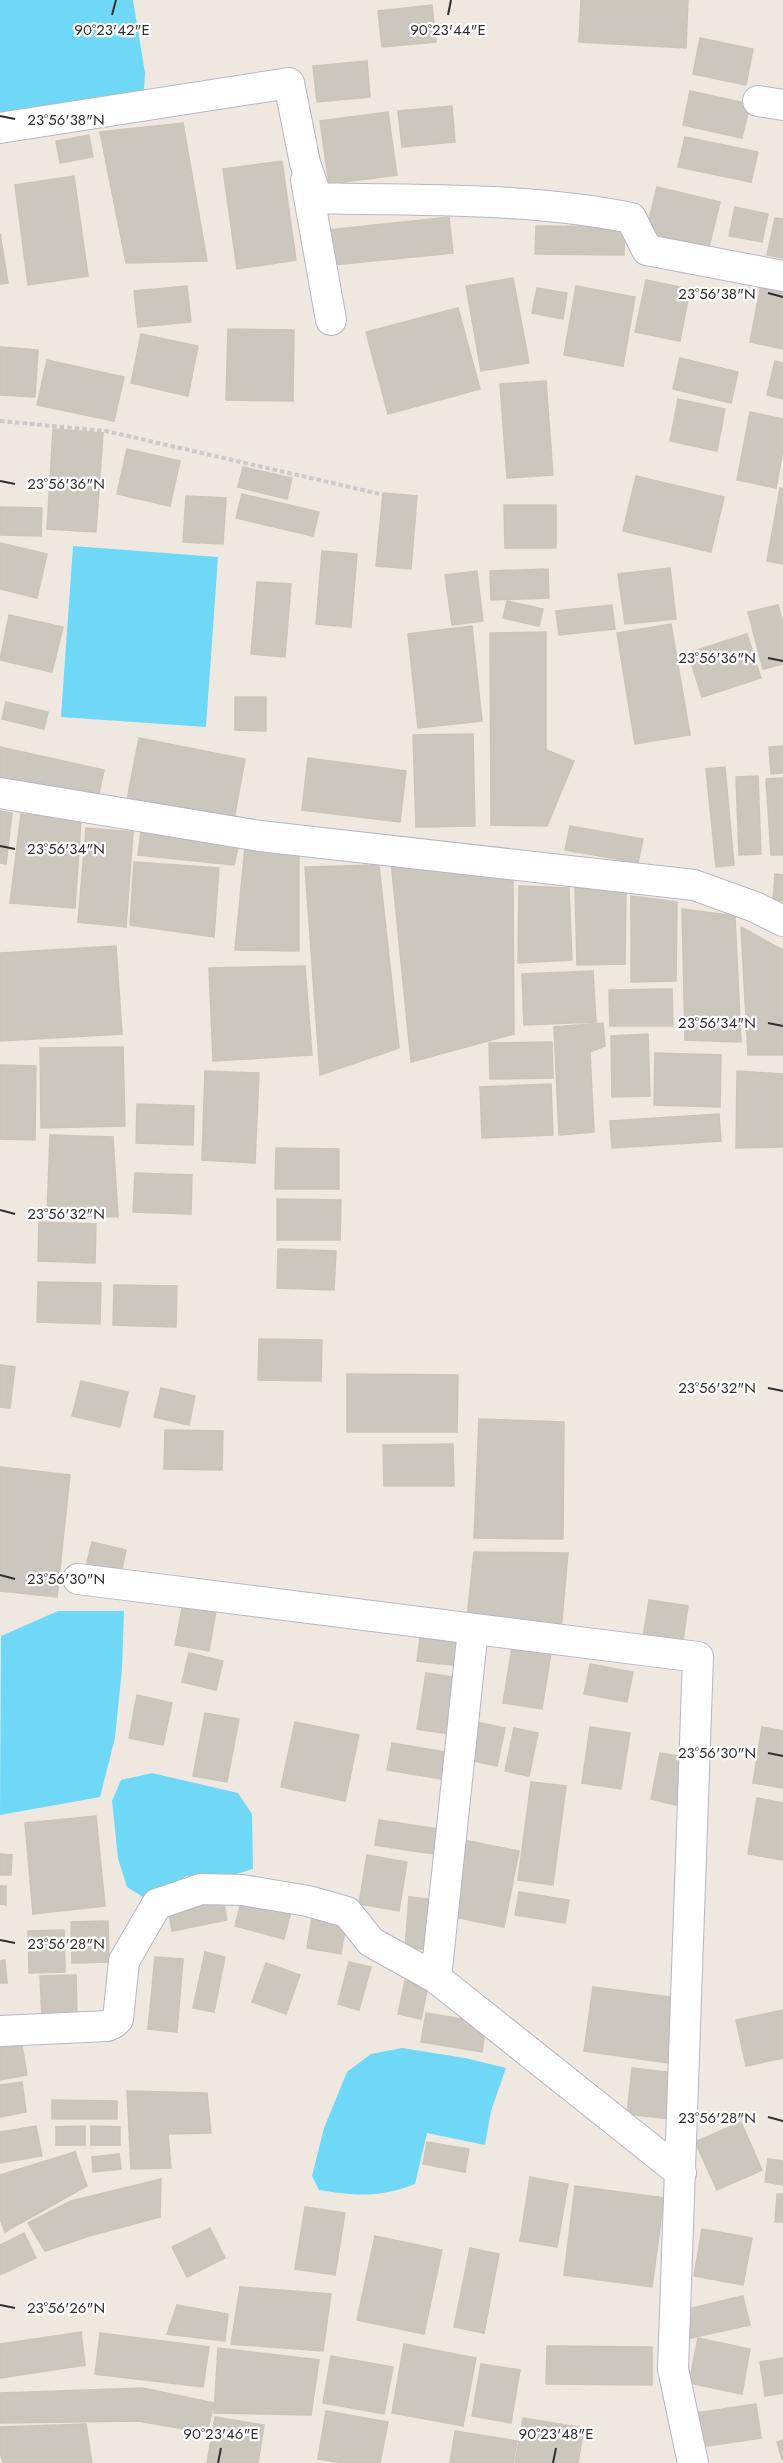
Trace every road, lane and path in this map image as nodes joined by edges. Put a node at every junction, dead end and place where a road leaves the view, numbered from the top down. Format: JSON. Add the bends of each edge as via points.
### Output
{"nodes":[{"id":1,"x":289,"y":83,"type":"junction"},
{"id":2,"x":0,"y":128,"type":"edge"},
{"id":3,"x":783,"y":276,"type":"edge"},
{"id":4,"x":331,"y":320,"type":"dead end"},
{"id":5,"x":0,"y":421,"type":"edge"},
{"id":6,"x":380,"y":494,"type":"dead end"},
{"id":7,"x":0,"y":793,"type":"edge"},
{"id":8,"x":783,"y":921,"type":"edge"},
{"id":9,"x":78,"y":1579,"type":"dead end"},
{"id":10,"x":473,"y":1629,"type":"junction"},
{"id":11,"x":436,"y":1978,"type":"junction"},
{"id":12,"x":0,"y":2031,"type":"edge"},
{"id":13,"x":681,"y":2173,"type":"junction"},
{"id":14,"x":693,"y":2463,"type":"edge"}],
"edges":[{"from":1,"to":2,"type":"street"},
{"from":1,"to":3,"type":"street","via":[[305,163],[317,198],[486,202],[599,211],[631,218],[646,250]]},
{"from":1,"to":4,"type":"street"},
{"from":5,"to":6,"type":"path","via":[[106,431]]},
{"from":7,"to":8,"type":"street","via":[[260,836],[694,885]]},
{"from":9,"to":10,"type":"street"},
{"from":10,"to":11,"type":"street"},
{"from":10,"to":13,"type":"street","via":[[698,1657]]},
{"from":11,"to":12,"type":"street","via":[[371,1942],[347,1912],[242,1890],[201,1889],[157,1904],[123,1961],[118,2019],[114,2024]]},
{"from":11,"to":13,"type":"street"},
{"from":13,"to":14,"type":"street","via":[[673,2369]]}]}
